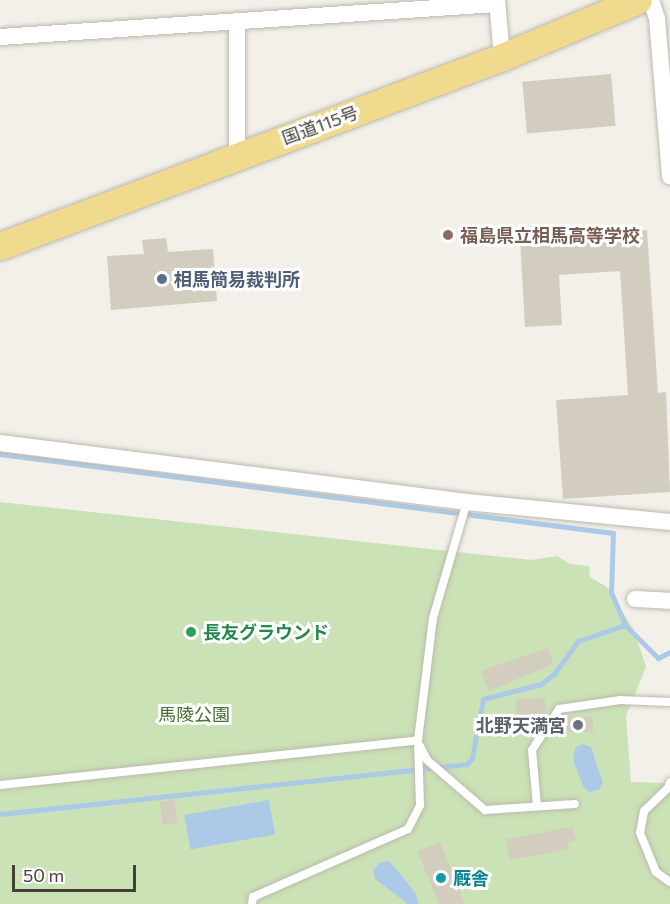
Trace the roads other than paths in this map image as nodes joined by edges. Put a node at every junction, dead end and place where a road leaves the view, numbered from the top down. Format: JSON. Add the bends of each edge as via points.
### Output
{"nodes":[{"id":1,"x":638,"y":0,"type":"edge"},
{"id":2,"x":651,"y":0,"type":"edge"},
{"id":3,"x":497,"y":2,"type":"edge"},
{"id":4,"x":237,"y":23,"type":"junction"},
{"id":5,"x":0,"y":37,"type":"edge"},
{"id":6,"x":502,"y":57,"type":"junction"},
{"id":7,"x":237,"y":156,"type":"junction"},
{"id":8,"x":670,"y":176,"type":"edge"},
{"id":9,"x":0,"y":246,"type":"edge"},
{"id":10,"x":0,"y":443,"type":"edge"},
{"id":11,"x":467,"y":502,"type":"junction"},
{"id":12,"x":670,"y":522,"type":"edge"},
{"id":13,"x":634,"y":599,"type":"dead end"},
{"id":14,"x":670,"y":601,"type":"edge"},
{"id":15,"x":670,"y":702,"type":"edge"},
{"id":16,"x":418,"y":740,"type":"junction"},
{"id":17,"x":670,"y":782,"type":"edge"},
{"id":18,"x":0,"y":785,"type":"edge"},
{"id":19,"x":576,"y":804,"type":"dead end"},
{"id":20,"x":537,"y":806,"type":"junction"},
{"id":21,"x":670,"y":882,"type":"edge"},
{"id":22,"x":252,"y":904,"type":"edge"}],
"edges":[{"from":1,"to":6,"type":"highway","name":"国道115号"},
{"from":2,"to":8,"type":"street","via":[[657,18]]},
{"from":3,"to":4,"type":"street"},
{"from":3,"to":6,"type":"street"},
{"from":4,"to":5,"type":"street"},
{"from":4,"to":7,"type":"street"},
{"from":6,"to":7,"type":"highway","name":"国道115号"},
{"from":7,"to":9,"type":"highway","name":"国道115号"},
{"from":10,"to":11,"type":"street"},
{"from":11,"to":12,"type":"street"},
{"from":11,"to":16,"type":"lane","via":[[433,618]]},
{"from":13,"to":14,"type":"street"},
{"from":15,"to":20,"type":"lane","via":[[620,700],[559,709],[532,750]]},
{"from":16,"to":18,"type":"lane"},
{"from":16,"to":20,"type":"lane","via":[[427,760],[485,810]]},
{"from":16,"to":22,"type":"lane","via":[[420,805],[408,829],[253,897]]},
{"from":17,"to":21,"type":"lane","via":[[644,811],[640,833],[656,872]]},
{"from":19,"to":20,"type":"lane"}]}
